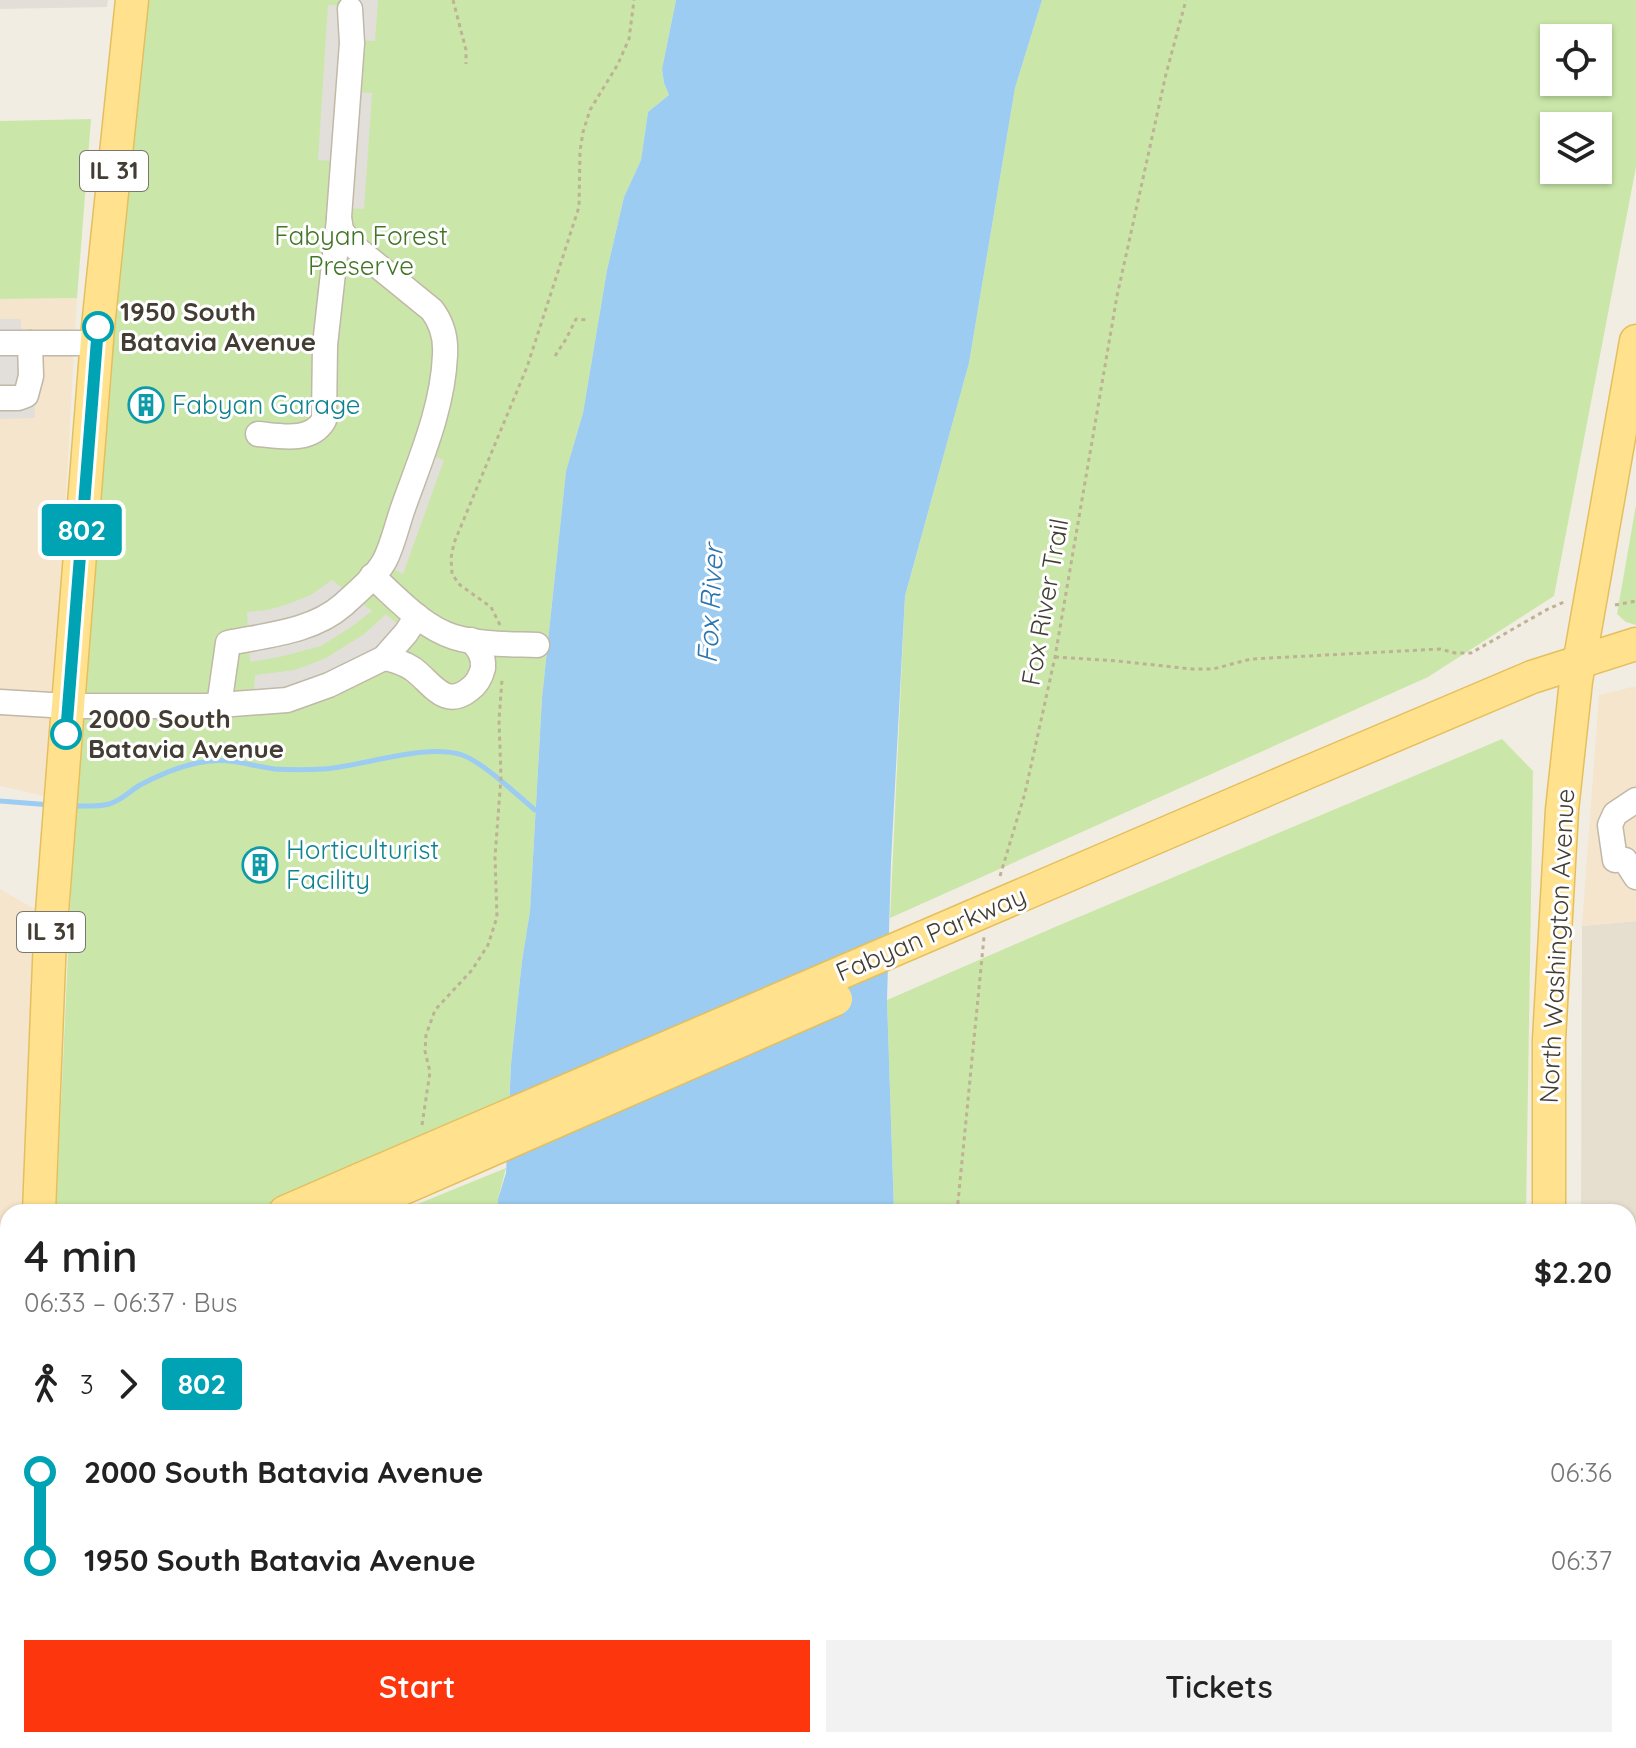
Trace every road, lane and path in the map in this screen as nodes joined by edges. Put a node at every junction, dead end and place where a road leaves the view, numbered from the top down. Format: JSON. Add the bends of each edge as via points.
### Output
{"nodes":[{"id":1,"x":132,"y":0,"type":"edge"},
{"id":2,"x":453,"y":0,"type":"edge"},
{"id":3,"x":634,"y":0,"type":"edge"},
{"id":4,"x":1186,"y":0,"type":"edge"},
{"id":5,"x":350,"y":9,"type":"dead end"},
{"id":6,"x":466,"y":64,"type":"dead end"},
{"id":7,"x":339,"y":217,"type":"junction"},
{"id":8,"x":588,"y":320,"type":"dead end"},
{"id":9,"x":1636,"y":341,"type":"edge"},
{"id":10,"x":0,"y":343,"type":"edge"},
{"id":11,"x":30,"y":343,"type":"junction"},
{"id":12,"x":97,"y":343,"type":"junction"},
{"id":13,"x":555,"y":356,"type":"dead end"},
{"id":14,"x":0,"y":398,"type":"edge"},
{"id":15,"x":258,"y":434,"type":"dead end"},
{"id":16,"x":372,"y":576,"type":"junction"},
{"id":17,"x":1636,"y":601,"type":"edge"},
{"id":18,"x":1588,"y":608,"type":"junction"},
{"id":19,"x":417,"y":616,"type":"junction"},
{"id":20,"x":471,"y":640,"type":"junction"},
{"id":21,"x":501,"y":643,"type":"junction"},
{"id":22,"x":1636,"y":644,"type":"edge"},
{"id":23,"x":537,"y":645,"type":"dead end"},
{"id":24,"x":1055,"y":657,"type":"junction"},
{"id":25,"x":384,"y":658,"type":"junction"},
{"id":26,"x":1636,"y":667,"type":"edge"},
{"id":27,"x":1578,"y":671,"type":"junction"},
{"id":28,"x":0,"y":702,"type":"edge"},
{"id":29,"x":68,"y":706,"type":"junction"},
{"id":30,"x":219,"y":706,"type":"junction"},
{"id":31,"x":1636,"y":800,"type":"edge"},
{"id":32,"x":1625,"y":865,"type":"edge"},
{"id":33,"x":1000,"y":878,"type":"dead end"},
{"id":34,"x":985,"y":932,"type":"dead end"},
{"id":35,"x":421,"y":1127,"type":"dead end"},
{"id":36,"x":363,"y":1198,"type":"edge"},
{"id":37,"x":39,"y":1204,"type":"edge"},
{"id":38,"x":330,"y":1204,"type":"edge"},
{"id":39,"x":958,"y":1204,"type":"edge"},
{"id":40,"x":1549,"y":1204,"type":"edge"}],
"edges":[{"from":1,"to":12,"type":"main road","number":"IL 31"},
{"from":2,"to":6,"type":"path"},
{"from":3,"to":21,"type":"path","via":[[629,39],[583,132],[579,207],[527,367],[454,543],[452,574],[491,607],[501,625]]},
{"from":4,"to":24,"type":"path","name":"Fox River Trail","via":[[1117,296]]},
{"from":5,"to":7,"type":"lane"},
{"from":7,"to":15,"type":"lane","via":[[325,345],[324,420],[301,436]]},
{"from":7,"to":16,"type":"lane","via":[[351,244],[441,320],[446,353],[423,452],[384,561]]},
{"from":8,"to":13,"type":"path","via":[[576,319]]},
{"from":9,"to":18,"type":"main road","name":"North Washington Avenue"},
{"from":10,"to":11,"type":"lane"},
{"from":11,"to":12,"type":"lane"},
{"from":11,"to":14,"type":"lane","via":[[26,395]]},
{"from":12,"to":29,"type":"main road","number":"IL 31"},
{"from":16,"to":19,"type":"lane"},
{"from":16,"to":30,"type":"lane","via":[[324,618],[228,643]]},
{"from":17,"to":18,"type":"path"},
{"from":18,"to":24,"type":"path","via":[[1565,602],[1471,653],[1440,649],[1251,659],[1213,669]]},
{"from":18,"to":27,"type":"main road","name":"North Washington Avenue"},
{"from":19,"to":20,"type":"lane"},
{"from":19,"to":25,"type":"lane"},
{"from":20,"to":21,"type":"lane"},
{"from":20,"to":25,"type":"lane","via":[[481,650],[482,671],[477,683],[458,697],[439,693],[403,663]]},
{"from":21,"to":23,"type":"lane"},
{"from":21,"to":35,"type":"path","via":[[497,917],[472,970],[435,1010],[426,1035],[430,1072]]},
{"from":22,"to":27,"type":"main road"},
{"from":24,"to":33,"type":"path","name":"Fox River Trail"},
{"from":25,"to":30,"type":"lane","via":[[287,700]]},
{"from":26,"to":27,"type":"main road"},
{"from":27,"to":36,"type":"main road","name":"Fabyan Parkway","bridge":true,"via":[[1306,784],[915,964]]},
{"from":27,"to":40,"type":"main road","name":"North Washington Avenue","via":[[1562,810],[1549,1040]]},
{"from":28,"to":29,"type":"lane"},
{"from":29,"to":30,"type":"lane"},
{"from":29,"to":37,"type":"main road","number":"IL 31","via":[[50,938]]},
{"from":31,"to":32,"type":"lane","via":[[1615,814],[1610,825]]},
{"from":34,"to":39,"type":"path"},
{"from":36,"to":38,"type":"main road","name":"Fabyan Parkway"}]}
